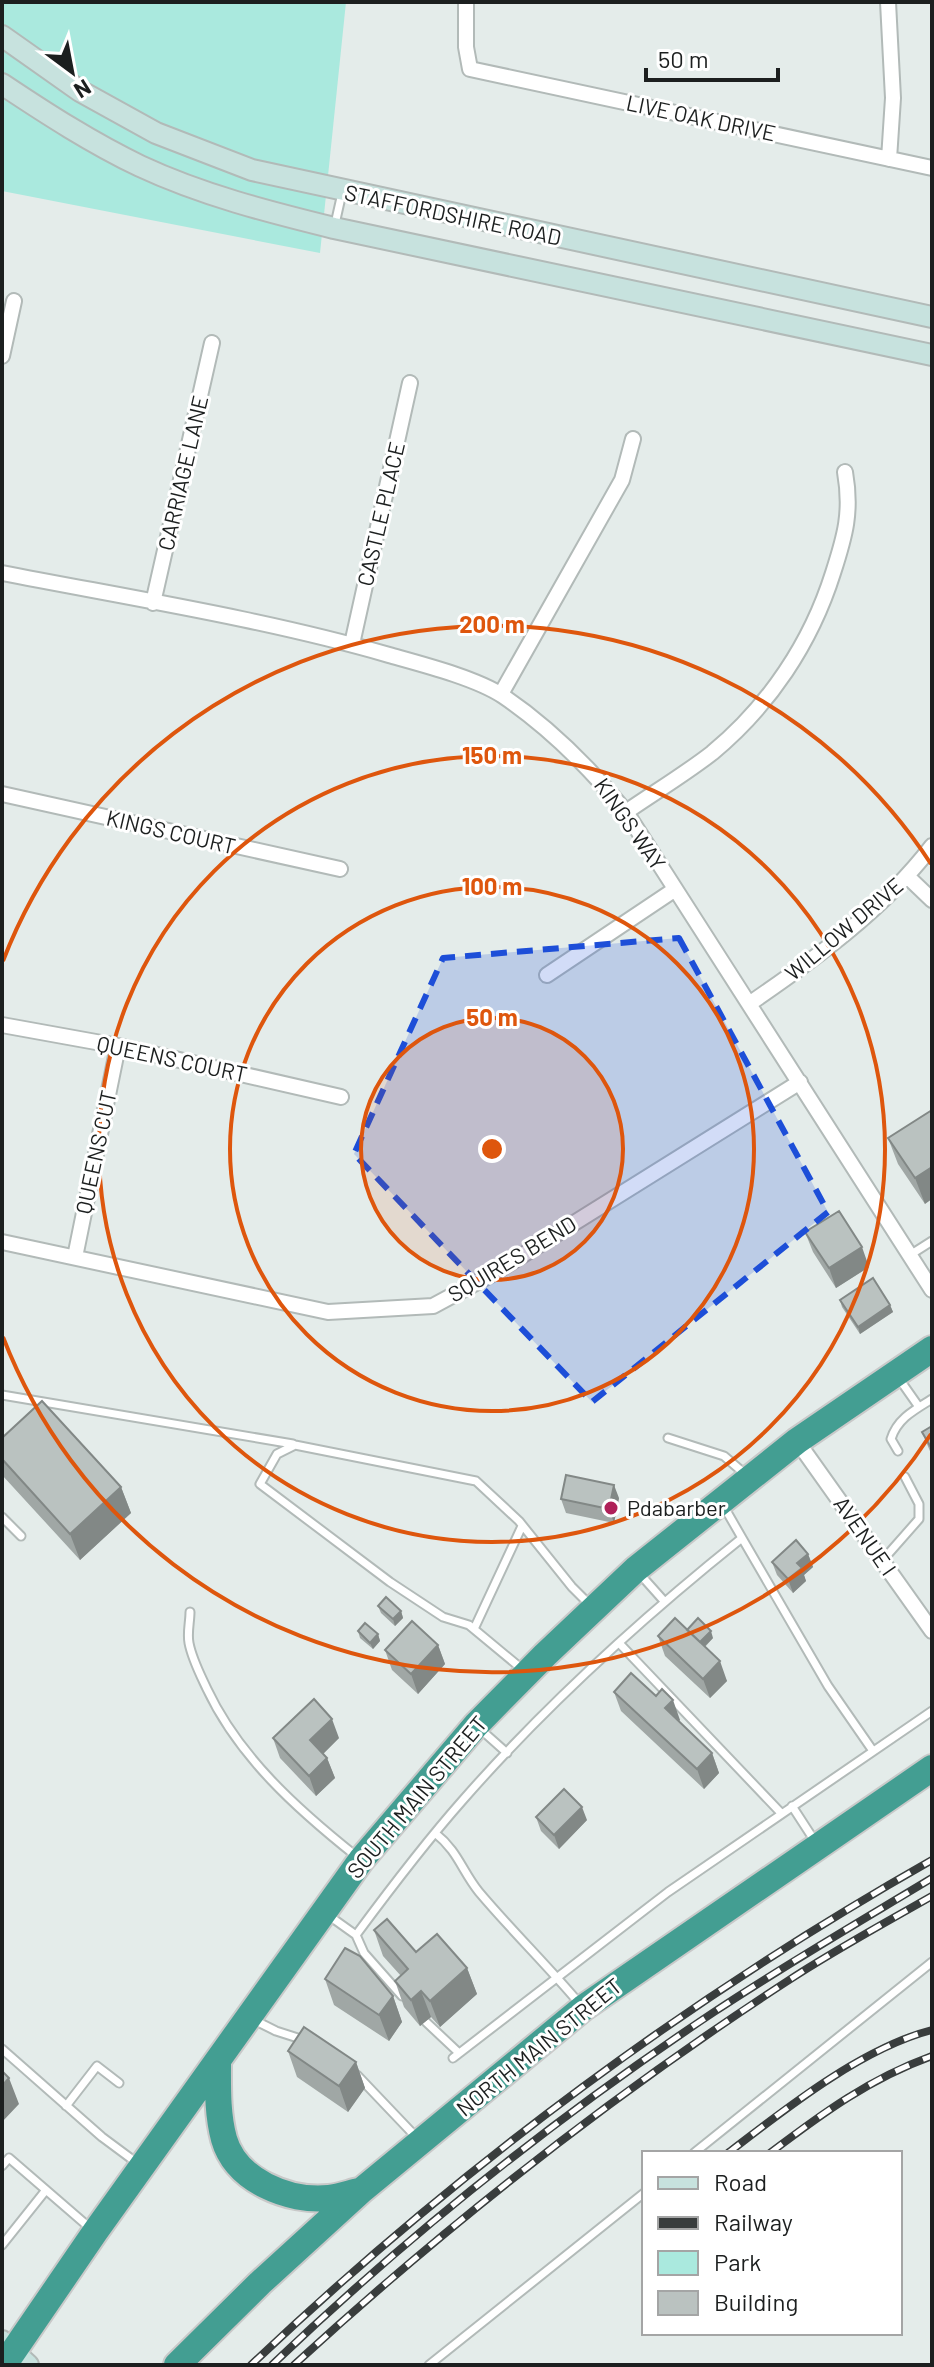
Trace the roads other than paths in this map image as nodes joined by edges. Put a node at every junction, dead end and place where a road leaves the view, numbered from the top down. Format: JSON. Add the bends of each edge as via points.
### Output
{"nodes":[{"id":1,"x":466,"y":2,"type":"edge"},
{"id":2,"x":888,"y":2,"type":"edge"},
{"id":3,"x":2,"y":36,"type":"edge"},
{"id":4,"x":2,"y":84,"type":"edge"},
{"id":5,"x":889,"y":159,"type":"junction"},
{"id":6,"x":932,"y":168,"type":"edge"},
{"id":7,"x":343,"y":191,"type":"junction"},
{"id":8,"x":334,"y":228,"type":"junction"},
{"id":9,"x":14,"y":301,"type":"dead end"},
{"id":10,"x":932,"y":317,"type":"edge"},
{"id":11,"x":212,"y":343,"type":"dead end"},
{"id":12,"x":932,"y":355,"type":"edge"},
{"id":13,"x":2,"y":356,"type":"edge"},
{"id":14,"x":410,"y":383,"type":"dead end"},
{"id":15,"x":633,"y":439,"type":"dead end"},
{"id":16,"x":845,"y":472,"type":"dead end"},
{"id":17,"x":2,"y":573,"type":"edge"},
{"id":18,"x":153,"y":603,"type":"junction"},
{"id":19,"x":352,"y":644,"type":"junction"},
{"id":20,"x":501,"y":694,"type":"junction"},
{"id":21,"x":2,"y":794,"type":"edge"},
{"id":22,"x":626,"y":812,"type":"junction"},
{"id":23,"x":932,"y":846,"type":"edge"},
{"id":24,"x":340,"y":869,"type":"dead end"},
{"id":25,"x":908,"y":877,"type":"junction"},
{"id":26,"x":674,"y":890,"type":"junction"},
{"id":27,"x":932,"y":900,"type":"edge"},
{"id":28,"x":547,"y":975,"type":"dead end"},
{"id":29,"x":749,"y":1004,"type":"junction"},
{"id":30,"x":2,"y":1025,"type":"edge"},
{"id":31,"x":118,"y":1046,"type":"junction"},
{"id":32,"x":800,"y":1082,"type":"junction"},
{"id":33,"x":341,"y":1097,"type":"dead end"},
{"id":34,"x":932,"y":1241,"type":"edge"},
{"id":35,"x":2,"y":1242,"type":"edge"},
{"id":36,"x":910,"y":1255,"type":"junction"},
{"id":37,"x":75,"y":1257,"type":"junction"},
{"id":38,"x":932,"y":1290,"type":"edge"},
{"id":39,"x":932,"y":1349,"type":"edge"},
{"id":40,"x":895,"y":1373,"type":"junction"},
{"id":41,"x":2,"y":1395,"type":"edge"},
{"id":42,"x":932,"y":1399,"type":"edge"},
{"id":43,"x":53,"y":1402,"type":"junction"},
{"id":44,"x":919,"y":1407,"type":"junction"},
{"id":45,"x":48,"y":1412,"type":"edge"},
{"id":46,"x":668,"y":1438,"type":"dead end"},
{"id":47,"x":797,"y":1441,"type":"junction"},
{"id":48,"x":295,"y":1445,"type":"junction"},
{"id":49,"x":898,"y":1451,"type":"dead end"},
{"id":50,"x":905,"y":1477,"type":"dead end"},
{"id":51,"x":749,"y":1478,"type":"junction"},
{"id":52,"x":720,"y":1500,"type":"junction"},
{"id":53,"x":2,"y":1517,"type":"edge"},
{"id":54,"x":522,"y":1526,"type":"junction"},
{"id":55,"x":21,"y":1536,"type":"dead end"},
{"id":56,"x":742,"y":1538,"type":"junction"},
{"id":57,"x":882,"y":1561,"type":"junction"},
{"id":58,"x":636,"y":1569,"type":"junction"},
{"id":59,"x":664,"y":1601,"type":"junction"},
{"id":60,"x":594,"y":1609,"type":"junction"},
{"id":61,"x":190,"y":1612,"type":"dead end"},
{"id":62,"x":474,"y":1629,"type":"junction"},
{"id":63,"x":932,"y":1631,"type":"edge"},
{"id":64,"x":619,"y":1643,"type":"junction"},
{"id":65,"x":527,"y":1673,"type":"junction"},
{"id":66,"x":932,"y":1711,"type":"edge"},
{"id":67,"x":476,"y":1725,"type":"junction"},
{"id":68,"x":873,"y":1751,"type":"junction"},
{"id":69,"x":507,"y":1753,"type":"junction"},
{"id":70,"x":932,"y":1768,"type":"edge"},
{"id":71,"x":792,"y":1806,"type":"junction"},
{"id":72,"x":781,"y":1813,"type":"junction"},
{"id":73,"x":435,"y":1833,"type":"junction"},
{"id":74,"x":817,"y":1845,"type":"junction"},
{"id":75,"x":361,"y":1860,"type":"junction"},
{"id":76,"x":324,"y":1912,"type":"junction"},
{"id":77,"x":356,"y":1935,"type":"junction"},
{"id":78,"x":932,"y":1962,"type":"edge"},
{"id":79,"x":556,"y":1976,"type":"junction"},
{"id":80,"x":409,"y":2003,"type":"edge"},
{"id":81,"x":583,"y":2008,"type":"junction"},
{"id":82,"x":249,"y":2017,"type":"junction"},
{"id":83,"x":425,"y":2021,"type":"dead end"},
{"id":84,"x":316,"y":2043,"type":"edge"},
{"id":85,"x":2,"y":2049,"type":"edge"},
{"id":86,"x":218,"y":2060,"type":"junction"},
{"id":87,"x":351,"y":2069,"type":"edge"},
{"id":88,"x":119,"y":2083,"type":"dead end"},
{"id":89,"x":66,"y":2106,"type":"junction"},
{"id":90,"x":421,"y":2143,"type":"junction"},
{"id":91,"x":696,"y":2151,"type":"edge"},
{"id":92,"x":2,"y":2166,"type":"edge"},
{"id":93,"x":142,"y":2167,"type":"junction"},
{"id":94,"x":46,"y":2190,"type":"junction"},
{"id":95,"x":362,"y":2190,"type":"junction"},
{"id":96,"x":642,"y":2195,"type":"edge"},
{"id":97,"x":95,"y":2232,"type":"junction"},
{"id":98,"x":2,"y":2245,"type":"edge"},
{"id":99,"x":12,"y":2355,"type":"edge"},
{"id":100,"x":177,"y":2365,"type":"edge"},
{"id":101,"x":429,"y":2365,"type":"edge"}],
"edges":[{"from":1,"to":5,"type":"street","name":"LIVE OAK DRIVE","via":[[470,69]]},
{"from":2,"to":5,"type":"street","via":[[893,98]]},
{"from":3,"to":7,"type":"main road","name":"STAFFORDSHIRE ROAD","via":[[80,91],[156,133],[252,170]]},
{"from":4,"to":8,"type":"main road","name":"STAFFORDSHIRE ROAD","via":[[142,167],[246,206]]},
{"from":5,"to":6,"type":"street","name":"LIVE OAK DRIVE"},
{"from":7,"to":8,"type":"lane"},
{"from":7,"to":10,"type":"main road","name":"STAFFORDSHIRE ROAD"},
{"from":8,"to":12,"type":"main road","name":"STAFFORDSHIRE ROAD"},
{"from":9,"to":13,"type":"street"},
{"from":11,"to":18,"type":"street","name":"CARRIAGE LANE"},
{"from":14,"to":19,"type":"street","name":"CASTLE PLACE"},
{"from":15,"to":20,"type":"street","via":[[622,480]]},
{"from":16,"to":22,"type":"street","via":[[850,497],[847,531],[821,612],[795,658],[711,754]]},
{"from":17,"to":18,"type":"street","name":"KINGS WAY"},
{"from":18,"to":19,"type":"street","name":"KINGS WAY"},
{"from":19,"to":20,"type":"street","name":"KINGS WAY"},
{"from":20,"to":22,"type":"street","name":"KINGS WAY","via":[[591,770]]},
{"from":21,"to":24,"type":"street","name":"KINGS COURT"},
{"from":22,"to":26,"type":"street","name":"KINGS WAY"},
{"from":23,"to":25,"type":"street","name":"WILLOW DRIVE"},
{"from":25,"to":27,"type":"street"},
{"from":25,"to":29,"type":"street","name":"WILLOW DRIVE","via":[[852,929]]},
{"from":26,"to":28,"type":"street"},
{"from":26,"to":29,"type":"street","name":"KINGS WAY"},
{"from":29,"to":32,"type":"street","name":"KINGS WAY"},
{"from":30,"to":31,"type":"street","name":"QUEENS COURT"},
{"from":31,"to":33,"type":"street","name":"QUEENS COURT"},
{"from":31,"to":37,"type":"street","name":"QUEENS CUT"},
{"from":32,"to":36,"type":"street","name":"KINGS WAY"},
{"from":32,"to":37,"type":"street","name":"SQUIRES BEND","via":[[433,1306],[328,1312]]},
{"from":34,"to":36,"type":"lane"},
{"from":35,"to":37,"type":"street","name":"SQUIRES BEND"},
{"from":36,"to":38,"type":"street","name":"KINGS WAY"},
{"from":39,"to":40,"type":"highway","name":"SOUTH MAIN STREET"},
{"from":40,"to":44,"type":"lane"},
{"from":40,"to":47,"type":"highway","name":"SOUTH MAIN STREET"},
{"from":41,"to":43,"type":"lane"},
{"from":42,"to":44,"type":"lane"},
{"from":43,"to":45,"type":"lane"},
{"from":43,"to":48,"type":"lane"},
{"from":44,"to":49,"type":"lane","via":[[895,1427],[891,1439]]},
{"from":46,"to":51,"type":"lane","via":[[724,1456]]},
{"from":47,"to":51,"type":"highway","name":"SOUTH MAIN STREET"},
{"from":47,"to":57,"type":"street","name":"AVENUE I"},
{"from":48,"to":54,"type":"lane","via":[[476,1481]]},
{"from":48,"to":62,"type":"lane","via":[[277,1454],[260,1484],[403,1591],[443,1617]]},
{"from":50,"to":57,"type":"lane","via":[[919,1504],[919,1519]]},
{"from":51,"to":52,"type":"highway","name":"SOUTH MAIN STREET"},
{"from":52,"to":56,"type":"lane"},
{"from":52,"to":58,"type":"highway","name":"SOUTH MAIN STREET"},
{"from":53,"to":55,"type":"lane"},
{"from":54,"to":60,"type":"lane"},
{"from":54,"to":62,"type":"lane"},
{"from":56,"to":59,"type":"lane"},
{"from":56,"to":68,"type":"lane","via":[[828,1686]]},
{"from":57,"to":63,"type":"street","name":"AVENUE I"},
{"from":58,"to":59,"type":"lane"},
{"from":58,"to":60,"type":"highway","name":"SOUTH MAIN STREET"},
{"from":59,"to":64,"type":"lane"},
{"from":60,"to":65,"type":"highway","name":"SOUTH MAIN STREET"},
{"from":61,"to":75,"type":"lane","via":[[189,1641],[196,1667],[241,1746],[283,1793]]},
{"from":62,"to":65,"type":"lane"},
{"from":64,"to":69,"type":"lane"},
{"from":64,"to":72,"type":"lane"},
{"from":65,"to":67,"type":"highway","name":"SOUTH MAIN STREET"},
{"from":66,"to":68,"type":"lane"},
{"from":67,"to":69,"type":"lane"},
{"from":67,"to":75,"type":"highway","name":"SOUTH MAIN STREET"},
{"from":68,"to":71,"type":"lane"},
{"from":69,"to":73,"type":"lane"},
{"from":70,"to":74,"type":"highway","name":"NORTH MAIN STREET"},
{"from":71,"to":72,"type":"lane"},
{"from":71,"to":74,"type":"lane"},
{"from":72,"to":79,"type":"lane"},
{"from":73,"to":77,"type":"lane"},
{"from":73,"to":79,"type":"lane","via":[[450,1845],[495,1911]]},
{"from":74,"to":81,"type":"highway","name":"NORTH MAIN STREET"},
{"from":75,"to":76,"type":"highway","name":"SOUTH MAIN STREET"},
{"from":76,"to":77,"type":"lane"},
{"from":76,"to":82,"type":"highway","name":"SOUTH MAIN STREET"},
{"from":77,"to":80,"type":"lane","via":[[364,1953]]},
{"from":78,"to":91,"type":"lane"},
{"from":79,"to":81,"type":"lane"},
{"from":79,"to":83,"type":"lane","via":[[456,2056]]},
{"from":81,"to":90,"type":"highway","name":"NORTH MAIN STREET"},
{"from":82,"to":84,"type":"lane"},
{"from":82,"to":86,"type":"highway","name":"SOUTH MAIN STREET"},
{"from":85,"to":89,"type":"lane"},
{"from":86,"to":93,"type":"highway","name":"SOUTH MAIN STREET"},
{"from":86,"to":95,"type":"highway","via":[[217,2105],[225,2143],[239,2166],[267,2187],[294,2196],[329,2198]]},
{"from":87,"to":90,"type":"lane"},
{"from":88,"to":89,"type":"lane","via":[[97,2066]]},
{"from":89,"to":93,"type":"lane"},
{"from":90,"to":95,"type":"highway","name":"NORTH MAIN STREET"},
{"from":92,"to":94,"type":"lane","via":[[9,2158]]},
{"from":93,"to":97,"type":"highway","name":"SOUTH MAIN STREET"},
{"from":94,"to":97,"type":"lane"},
{"from":94,"to":98,"type":"lane"},
{"from":95,"to":100,"type":"highway","name":"NORTH MAIN STREET"},
{"from":96,"to":101,"type":"lane"},
{"from":97,"to":99,"type":"highway","name":"SOUTH MAIN STREET"}]}
